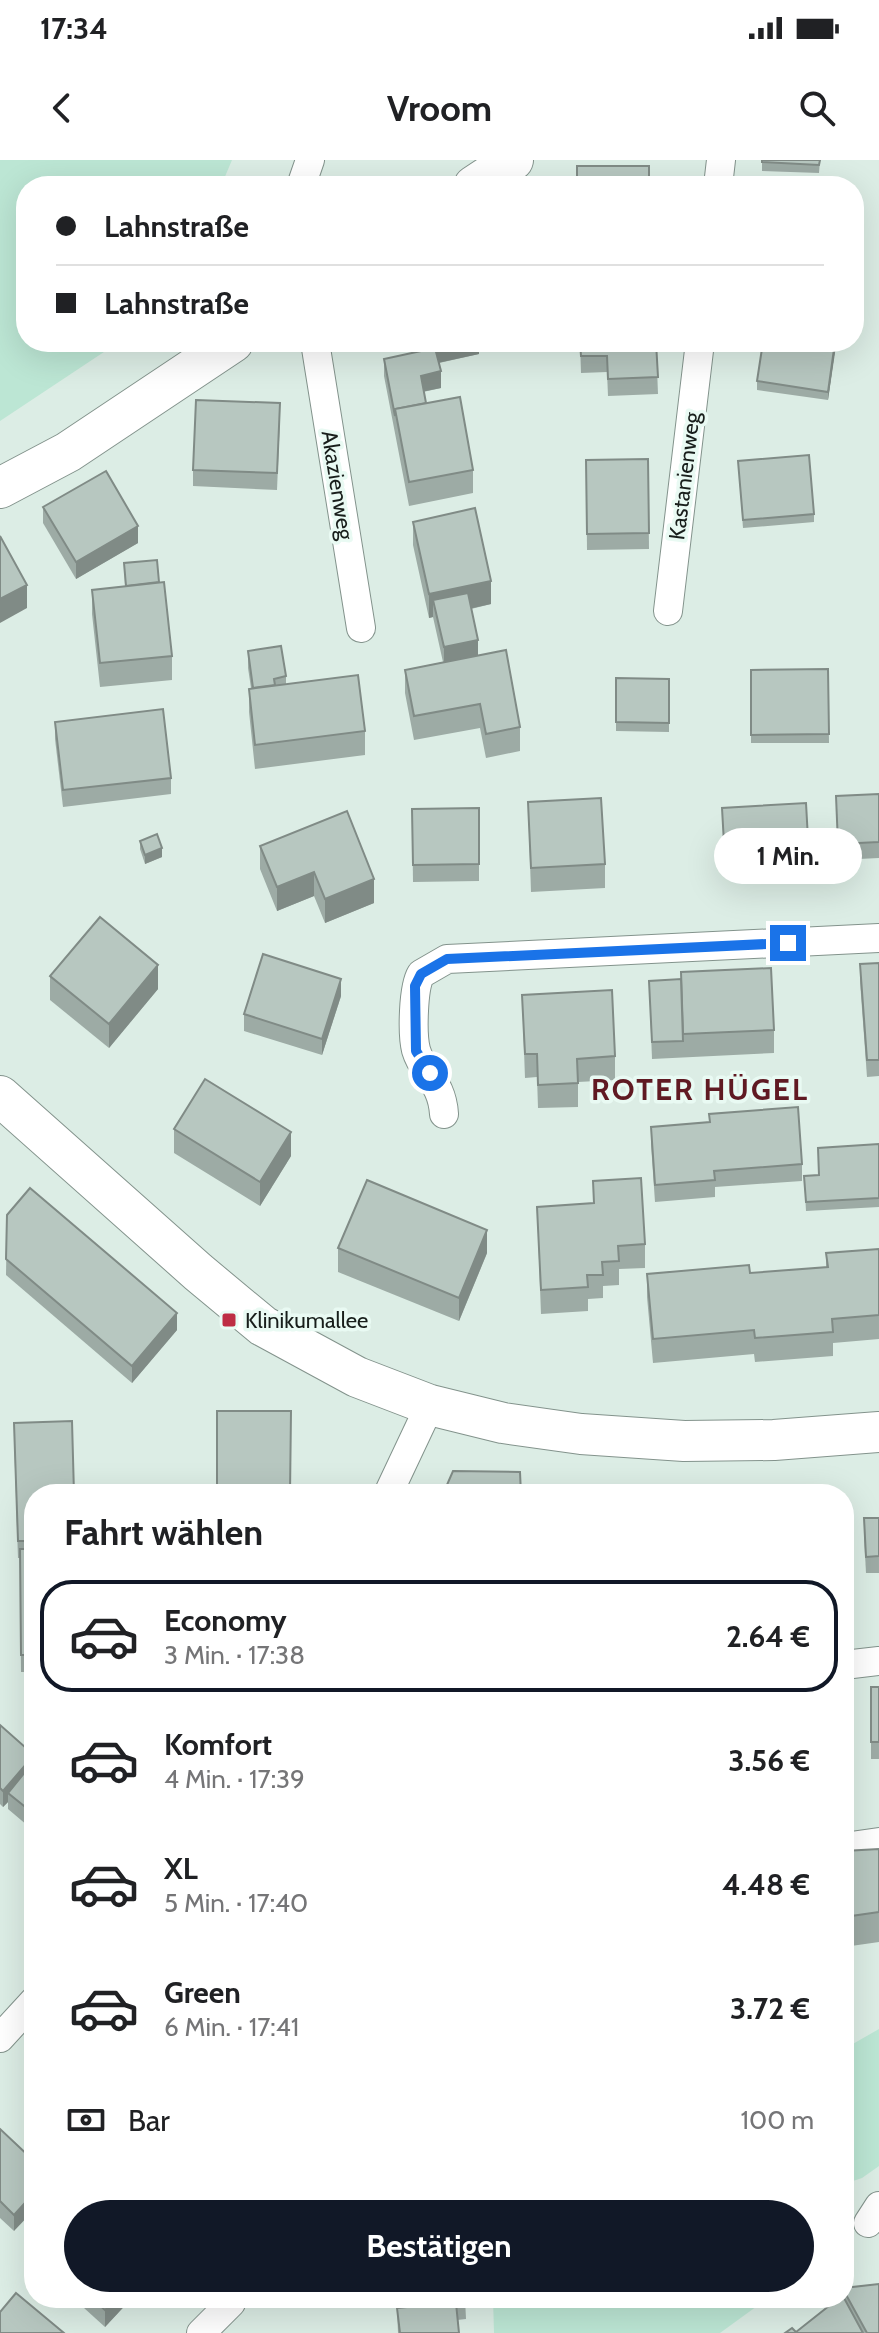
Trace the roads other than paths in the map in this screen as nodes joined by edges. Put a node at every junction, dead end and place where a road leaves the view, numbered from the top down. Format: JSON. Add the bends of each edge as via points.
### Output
{"nodes":[{"id":1,"x":513,"y":160,"type":"edge"},
{"id":2,"x":489,"y":176,"type":"edge"},
{"id":3,"x":218,"y":352,"type":"edge"},
{"id":4,"x":317,"y":352,"type":"edge"},
{"id":5,"x":699,"y":352,"type":"edge"},
{"id":6,"x":0,"y":488,"type":"edge"},
{"id":7,"x":668,"y":611,"type":"dead end"},
{"id":8,"x":361,"y":628,"type":"dead end"},
{"id":9,"x":879,"y":938,"type":"edge"},
{"id":10,"x":0,"y":1096,"type":"edge"},
{"id":11,"x":444,"y":1114,"type":"dead end"},
{"id":12,"x":430,"y":1405,"type":"junction"},
{"id":13,"x":879,"y":1432,"type":"edge"},
{"id":14,"x":393,"y":1484,"type":"edge"},
{"id":15,"x":879,"y":1661,"type":"edge"},
{"id":16,"x":854,"y":1664,"type":"edge"},
{"id":17,"x":879,"y":1842,"type":"edge"},
{"id":18,"x":854,"y":1846,"type":"edge"},
{"id":19,"x":24,"y":2012,"type":"edge"},
{"id":20,"x":0,"y":2038,"type":"edge"},
{"id":21,"x":226,"y":2308,"type":"edge"},
{"id":22,"x":201,"y":2333,"type":"edge"}],
"edges":[{"from":1,"to":2,"type":"street"},
{"from":3,"to":6,"type":"street","via":[[68,452]]},
{"from":4,"to":8,"type":"street","name":"Akazienweg"},
{"from":5,"to":7,"type":"street","name":"Kastanienweg"},
{"from":9,"to":11,"type":"street","via":[[447,959],[421,974],[414,993],[416,1051],[443,1096]]},
{"from":10,"to":12,"type":"street","via":[[263,1326],[357,1377]]},
{"from":12,"to":13,"type":"street","via":[[503,1423],[684,1441]]},
{"from":12,"to":14,"type":"street"},
{"from":15,"to":16,"type":"street"},
{"from":17,"to":18,"type":"street"},
{"from":19,"to":20,"type":"street"},
{"from":21,"to":22,"type":"street"}]}
